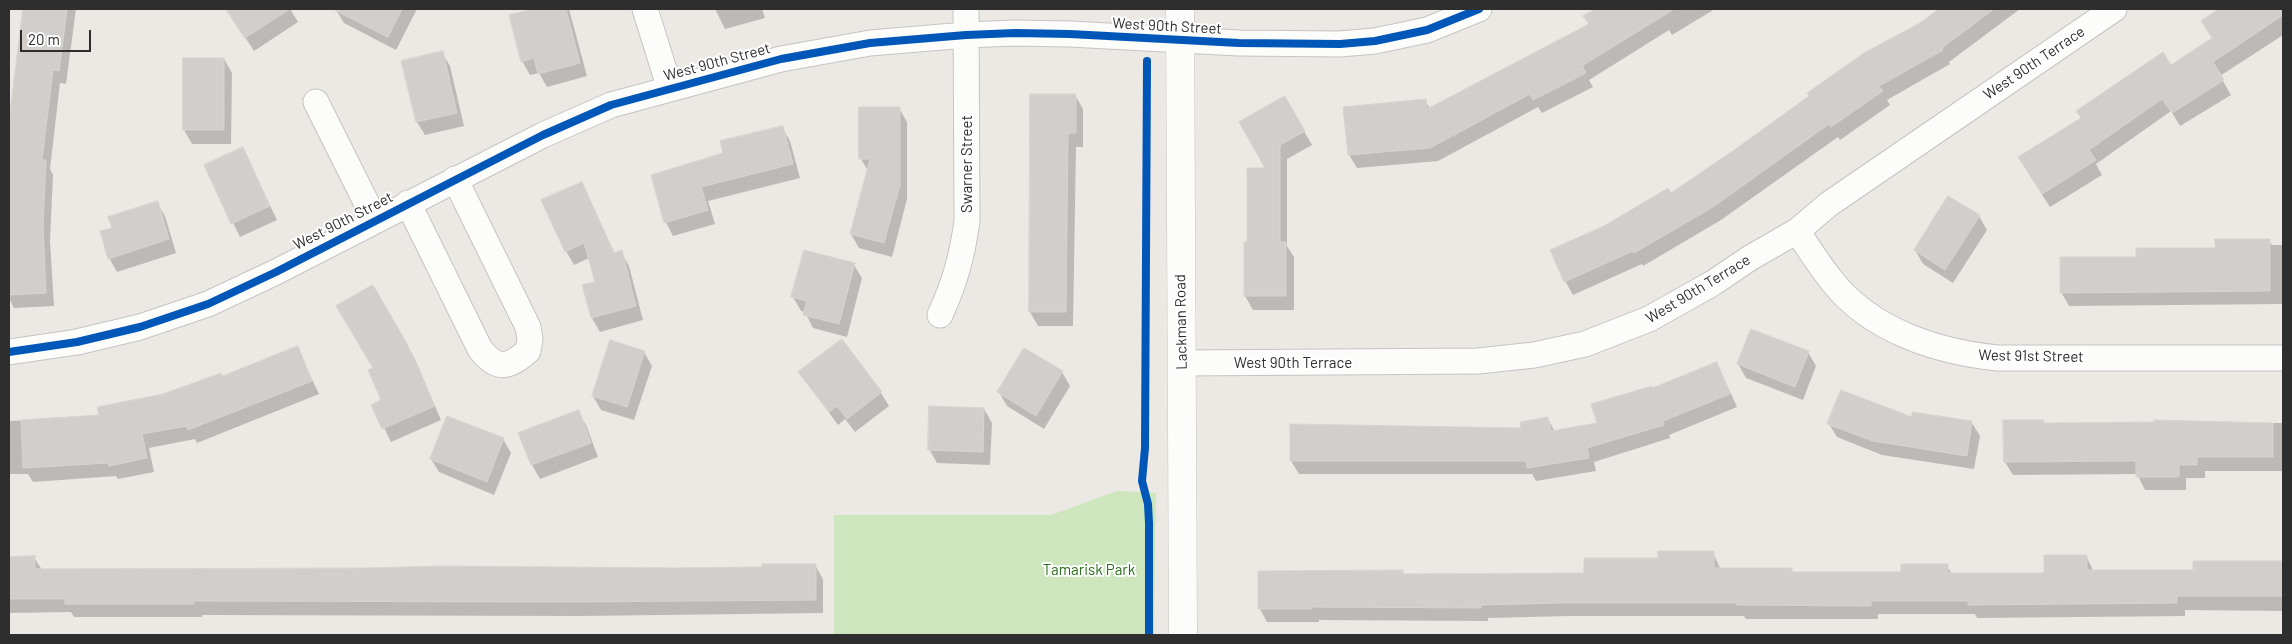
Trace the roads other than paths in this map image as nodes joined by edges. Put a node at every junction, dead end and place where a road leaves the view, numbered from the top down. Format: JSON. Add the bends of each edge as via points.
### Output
{"nodes":[{"id":1,"x":645,"y":9,"type":"edge"},
{"id":2,"x":966,"y":9,"type":"edge"},
{"id":3,"x":1180,"y":9,"type":"edge"},
{"id":4,"x":1479,"y":9,"type":"edge"},
{"id":5,"x":2114,"y":9,"type":"edge"},
{"id":6,"x":966,"y":35,"type":"junction"},
{"id":7,"x":1180,"y":41,"type":"junction"},
{"id":8,"x":670,"y":89,"type":"junction"},
{"id":9,"x":316,"y":102,"type":"dead end"},
{"id":10,"x":455,"y":179,"type":"junction"},
{"id":11,"x":408,"y":203,"type":"junction"},
{"id":12,"x":375,"y":220,"type":"junction"},
{"id":13,"x":1797,"y":231,"type":"junction"},
{"id":14,"x":940,"y":315,"type":"dead end"},
{"id":15,"x":9,"y":352,"type":"edge"},
{"id":16,"x":2283,"y":358,"type":"edge"},
{"id":17,"x":1182,"y":363,"type":"junction"},
{"id":18,"x":1183,"y":635,"type":"edge"}],
"edges":[{"from":1,"to":8,"type":"street"},
{"from":2,"to":6,"type":"street","name":"Swarner Street"},
{"from":3,"to":7,"type":"main road","name":"Lackman Road"},
{"from":4,"to":7,"type":"street","name":"West 90th Street","via":[[1427,30],[1375,41],[1322,44]]},
{"from":5,"to":13,"type":"street","name":"West 90th Terrace","via":[[1829,204]]},
{"from":6,"to":7,"type":"street","name":"West 90th Street","via":[[1070,34]]},
{"from":6,"to":8,"type":"street","name":"West 90th Street","via":[[870,43],[781,59]]},
{"from":6,"to":14,"type":"street","name":"Swarner Street","via":[[967,221],[962,256]]},
{"from":7,"to":17,"type":"main road","name":"Lackman Road"},
{"from":8,"to":10,"type":"street","name":"West 90th Street","via":[[611,105],[542,134]]},
{"from":9,"to":12,"type":"street","name":"West 90th Street"},
{"from":10,"to":11,"type":"street","name":"West 90th Street"},
{"from":10,"to":11,"type":"street","name":"West 90th Street","via":[[528,327],[528,352],[508,365],[488,360],[480,350]]},
{"from":11,"to":12,"type":"street","name":"West 90th Street"},
{"from":12,"to":15,"type":"street","name":"West 90th Street","via":[[208,304],[140,327],[77,342]]},
{"from":13,"to":16,"type":"street","name":"West 91st Street","via":[[1833,282],[1866,312],[1907,336],[1951,351],[1998,358]]},
{"from":13,"to":17,"type":"street","name":"West 90th Terrace","via":[[1713,284],[1649,319],[1585,344],[1534,355],[1478,361]]},
{"from":17,"to":18,"type":"main road","name":"Lackman Road"}]}
